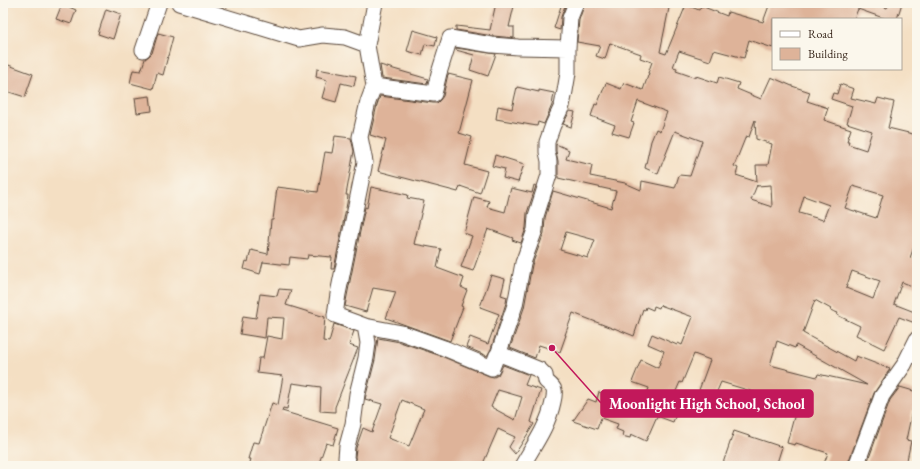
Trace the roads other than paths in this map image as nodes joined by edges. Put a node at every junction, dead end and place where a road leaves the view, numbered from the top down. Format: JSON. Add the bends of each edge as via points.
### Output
{"nodes":[{"id":1,"x":159,"y":3,"type":"edge"},
{"id":2,"x":179,"y":3,"type":"edge"},
{"id":3,"x":375,"y":3,"type":"edge"},
{"id":4,"x":576,"y":3,"type":"edge"},
{"id":5,"x":367,"y":45,"type":"junction"},
{"id":6,"x":568,"y":48,"type":"junction"},
{"id":7,"x":143,"y":50,"type":"dead end"},
{"id":8,"x":374,"y":86,"type":"junction"},
{"id":9,"x":365,"y":326,"type":"junction"},
{"id":10,"x":917,"y":339,"type":"edge"},
{"id":11,"x":498,"y":355,"type":"junction"},
{"id":12,"x":350,"y":466,"type":"edge"},
{"id":13,"x":522,"y":466,"type":"edge"},
{"id":14,"x":856,"y":466,"type":"edge"}],
"edges":[{"from":1,"to":7,"type":"street"},
{"from":2,"to":5,"type":"street","via":[[299,39],[323,35],[345,36]]},
{"from":3,"to":5,"type":"street"},
{"from":4,"to":6,"type":"street","via":[[570,18]]},
{"from":5,"to":8,"type":"street"},
{"from":6,"to":8,"type":"street","via":[[511,47],[450,38],[434,94]]},
{"from":6,"to":11,"type":"street","via":[[568,73],[562,106],[547,142],[549,175],[536,216],[535,230],[523,263],[515,305]]},
{"from":8,"to":9,"type":"street","via":[[360,137],[365,162],[335,315]]},
{"from":9,"to":11,"type":"street","via":[[402,333],[492,368]]},
{"from":9,"to":12,"type":"street","via":[[368,343],[366,358],[357,394],[354,424],[347,446],[346,458]]},
{"from":10,"to":14,"type":"street","via":[[904,365],[882,396]]},
{"from":11,"to":13,"type":"street","via":[[540,370],[555,391],[551,413]]}]}
